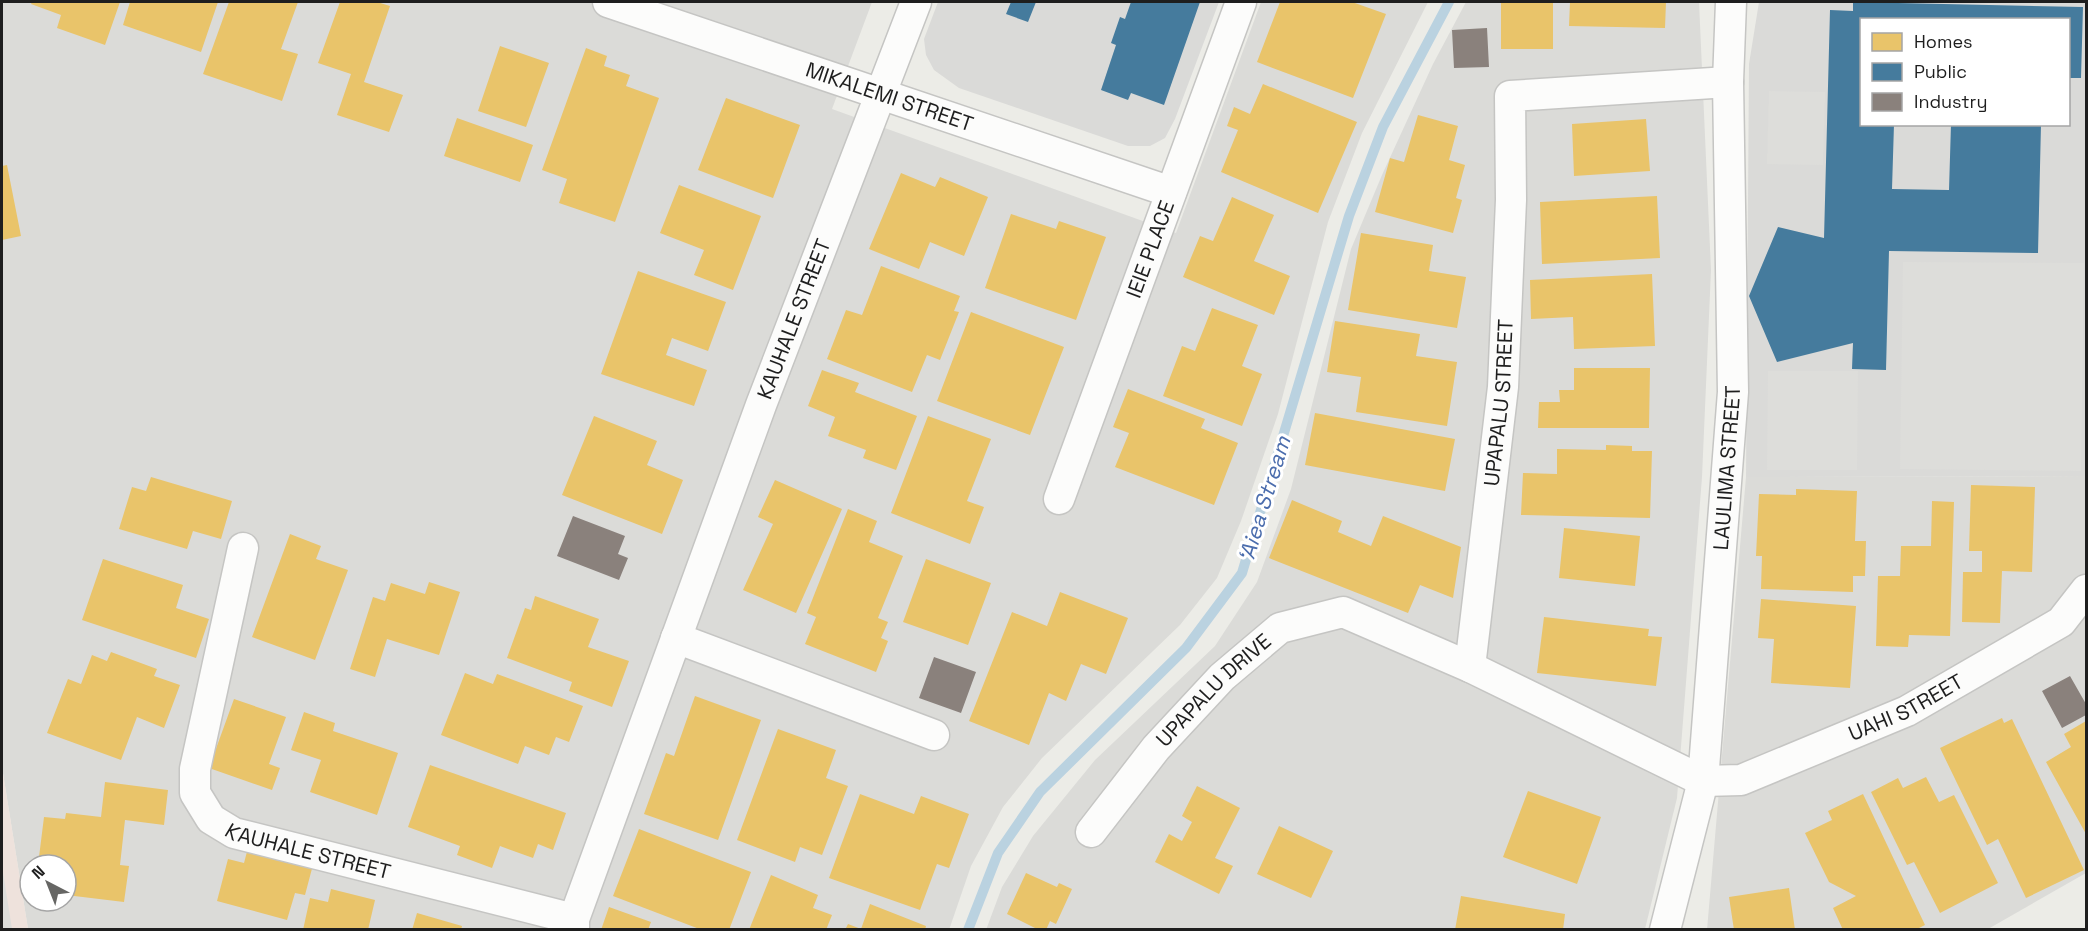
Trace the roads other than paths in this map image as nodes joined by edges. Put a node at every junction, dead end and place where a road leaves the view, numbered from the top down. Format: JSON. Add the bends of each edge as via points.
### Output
{"nodes":[{"id":1,"x":608,"y":2,"type":"edge"},
{"id":2,"x":915,"y":2,"type":"edge"},
{"id":3,"x":1241,"y":2,"type":"edge"},
{"id":4,"x":1731,"y":2,"type":"edge"},
{"id":5,"x":1728,"y":82,"type":"junction"},
{"id":6,"x":880,"y":94,"type":"junction"},
{"id":7,"x":1171,"y":192,"type":"junction"},
{"id":8,"x":1059,"y":499,"type":"dead end"},
{"id":9,"x":243,"y":548,"type":"dead end"},
{"id":10,"x":2086,"y":590,"type":"edge"},
{"id":11,"x":676,"y":638,"type":"junction"},
{"id":12,"x":1470,"y":667,"type":"junction"},
{"id":13,"x":934,"y":735,"type":"dead end"},
{"id":14,"x":1703,"y":781,"type":"junction"},
{"id":15,"x":1091,"y":832,"type":"dead end"},
{"id":16,"x":574,"y":924,"type":"edge"},
{"id":17,"x":1665,"y":930,"type":"edge"}],
"edges":[{"from":1,"to":6,"type":"street","name":"MIKALEMI STREET"},
{"from":2,"to":6,"type":"street","name":"KAUHALE STREET"},
{"from":3,"to":7,"type":"street","name":"IEIE PLACE"},
{"from":4,"to":5,"type":"street","name":"LAULIMA STREET"},
{"from":5,"to":12,"type":"street","name":"UPAPALU STREET","via":[[1510,96],[1511,200],[1503,387]]},
{"from":5,"to":14,"type":"street","name":"LAULIMA STREET","via":[[1733,392]]},
{"from":6,"to":7,"type":"street","name":"MIKALEMI STREET"},
{"from":6,"to":11,"type":"street","name":"KAUHALE STREET"},
{"from":7,"to":8,"type":"street","name":"IEIE PLACE"},
{"from":9,"to":16,"type":"street","name":"KAUHALE STREET","via":[[195,769],[195,793],[211,819],[234,833]]},
{"from":10,"to":14,"type":"street","name":"UAHI STREET","via":[[2061,622],[1907,711],[1741,780]]},
{"from":11,"to":13,"type":"street"},
{"from":11,"to":16,"type":"street","name":"KAUHALE STREET"},
{"from":12,"to":14,"type":"street"},
{"from":12,"to":15,"type":"street","name":"UPAPALU DRIVE","via":[[1343,612],[1280,628],[1222,676],[1156,748]]},
{"from":14,"to":17,"type":"street","name":"LAULIMA STREET"}]}
